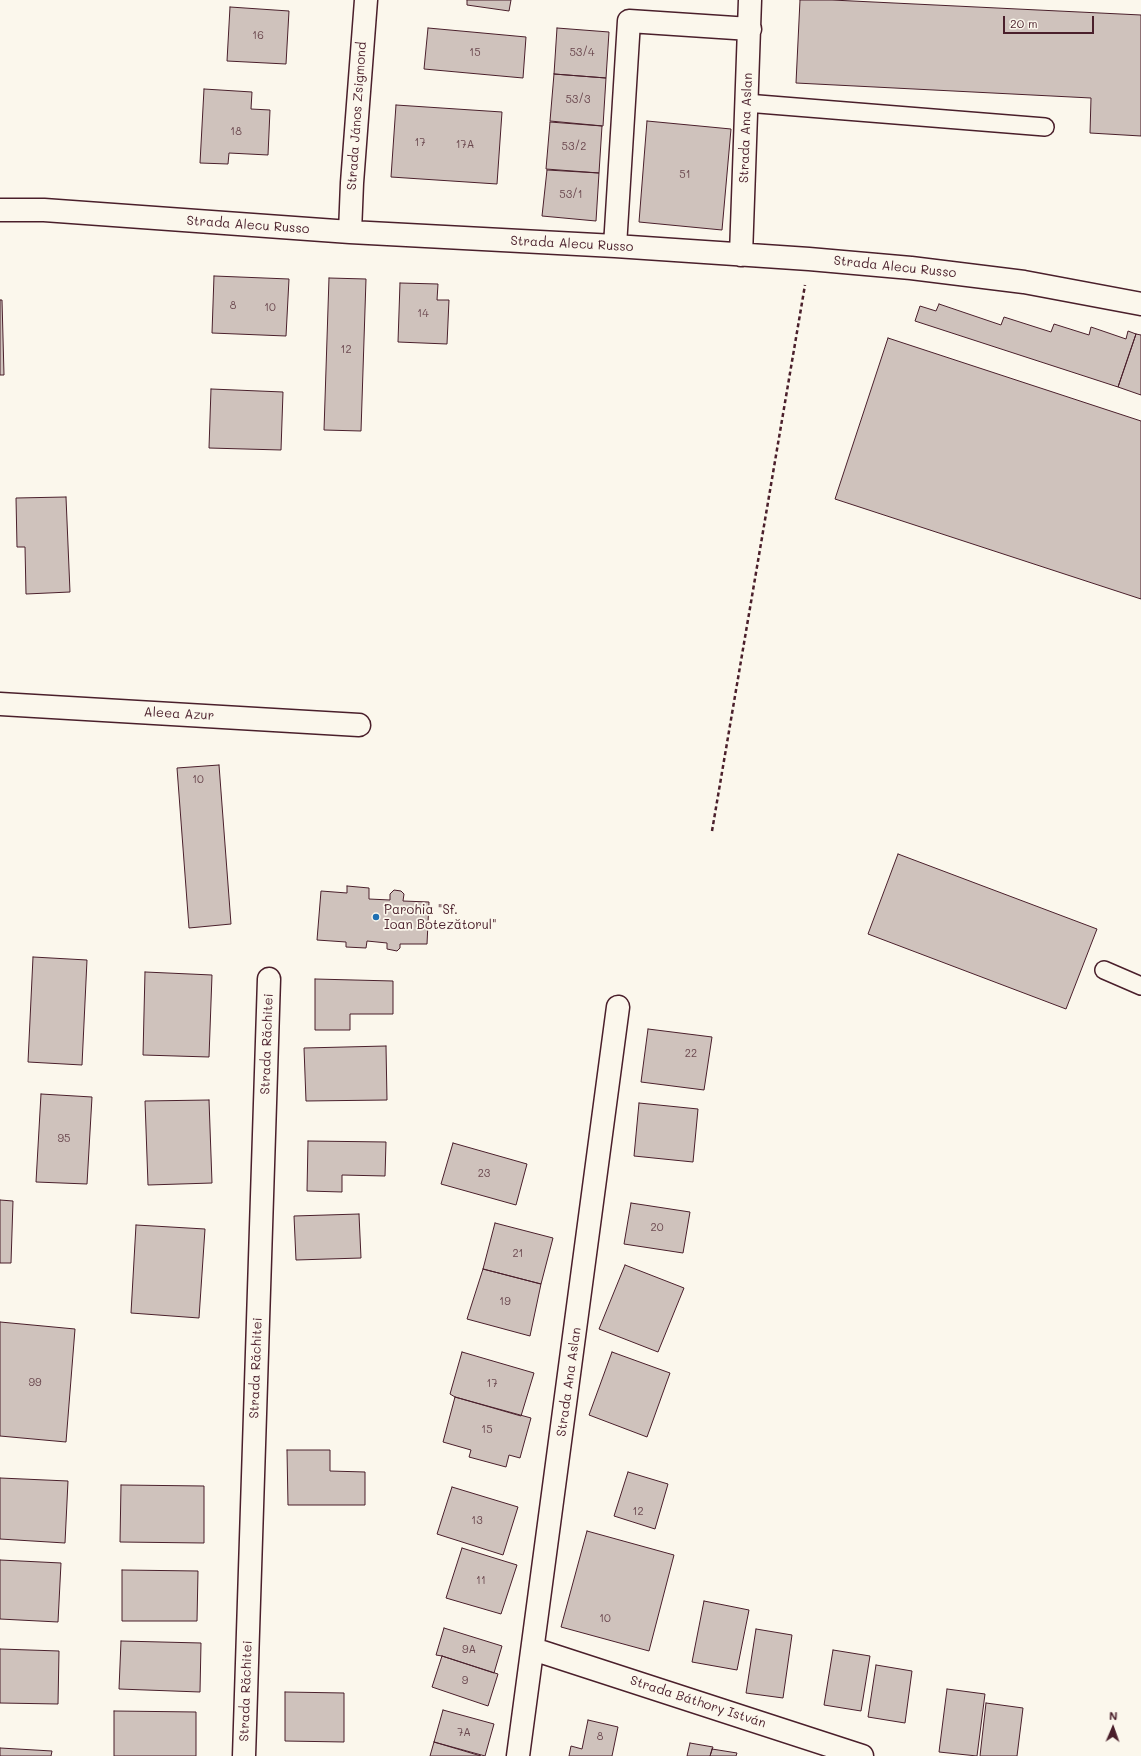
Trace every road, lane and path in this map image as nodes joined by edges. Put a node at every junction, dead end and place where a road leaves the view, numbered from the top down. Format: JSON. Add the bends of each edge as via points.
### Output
{"nodes":[{"id":1,"x":366,"y":0,"type":"edge"},
{"id":2,"x":750,"y":0,"type":"edge"},
{"id":3,"x":750,"y":29,"type":"junction"},
{"id":4,"x":746,"y":103,"type":"junction"},
{"id":5,"x":1045,"y":127,"type":"dead end"},
{"id":6,"x":0,"y":210,"type":"edge"},
{"id":7,"x":350,"y":232,"type":"junction"},
{"id":8,"x":615,"y":246,"type":"junction"},
{"id":9,"x":741,"y":255,"type":"junction"},
{"id":10,"x":809,"y":259,"type":"junction"},
{"id":11,"x":1141,"y":304,"type":"edge"},
{"id":12,"x":0,"y":704,"type":"edge"},
{"id":13,"x":359,"y":725,"type":"dead end"},
{"id":14,"x":712,"y":831,"type":"dead end"},
{"id":15,"x":1104,"y":970,"type":"dead end"},
{"id":16,"x":269,"y":979,"type":"dead end"},
{"id":17,"x":1141,"y":986,"type":"edge"},
{"id":18,"x":618,"y":1007,"type":"dead end"},
{"id":19,"x":533,"y":1649,"type":"junction"},
{"id":20,"x":244,"y":1756,"type":"edge"},
{"id":21,"x":518,"y":1756,"type":"edge"},
{"id":22,"x":862,"y":1756,"type":"edge"}],
"edges":[{"from":1,"to":7,"type":"street","name":"Strada János Zsigmond"},
{"from":2,"to":3,"type":"street","name":"Strada Ana Aslan"},
{"from":3,"to":4,"type":"street","name":"Strada Ana Aslan"},
{"from":3,"to":8,"type":"street","via":[[629,21]]},
{"from":4,"to":5,"type":"lane"},
{"from":4,"to":9,"type":"street","name":"Strada Ana Aslan"},
{"from":6,"to":7,"type":"street","name":"Strada Alecu Russo","via":[[44,210]]},
{"from":7,"to":8,"type":"street","name":"Strada Alecu Russo"},
{"from":8,"to":9,"type":"street","name":"Strada Alecu Russo"},
{"from":9,"to":10,"type":"street","name":"Strada Alecu Russo"},
{"from":10,"to":11,"type":"street","name":"Strada Alecu Russo","via":[[1024,282]]},
{"from":10,"to":14,"type":"path"},
{"from":12,"to":13,"type":"street","name":"Aleea Azur"},
{"from":15,"to":17,"type":"lane"},
{"from":16,"to":20,"type":"street","name":"Strada Răchitei"},
{"from":18,"to":19,"type":"street","name":"Strada Ana Aslan"},
{"from":19,"to":21,"type":"street","name":"Strada Ana Aslan"},
{"from":19,"to":22,"type":"street","name":"Strada Báthory István"}]}
